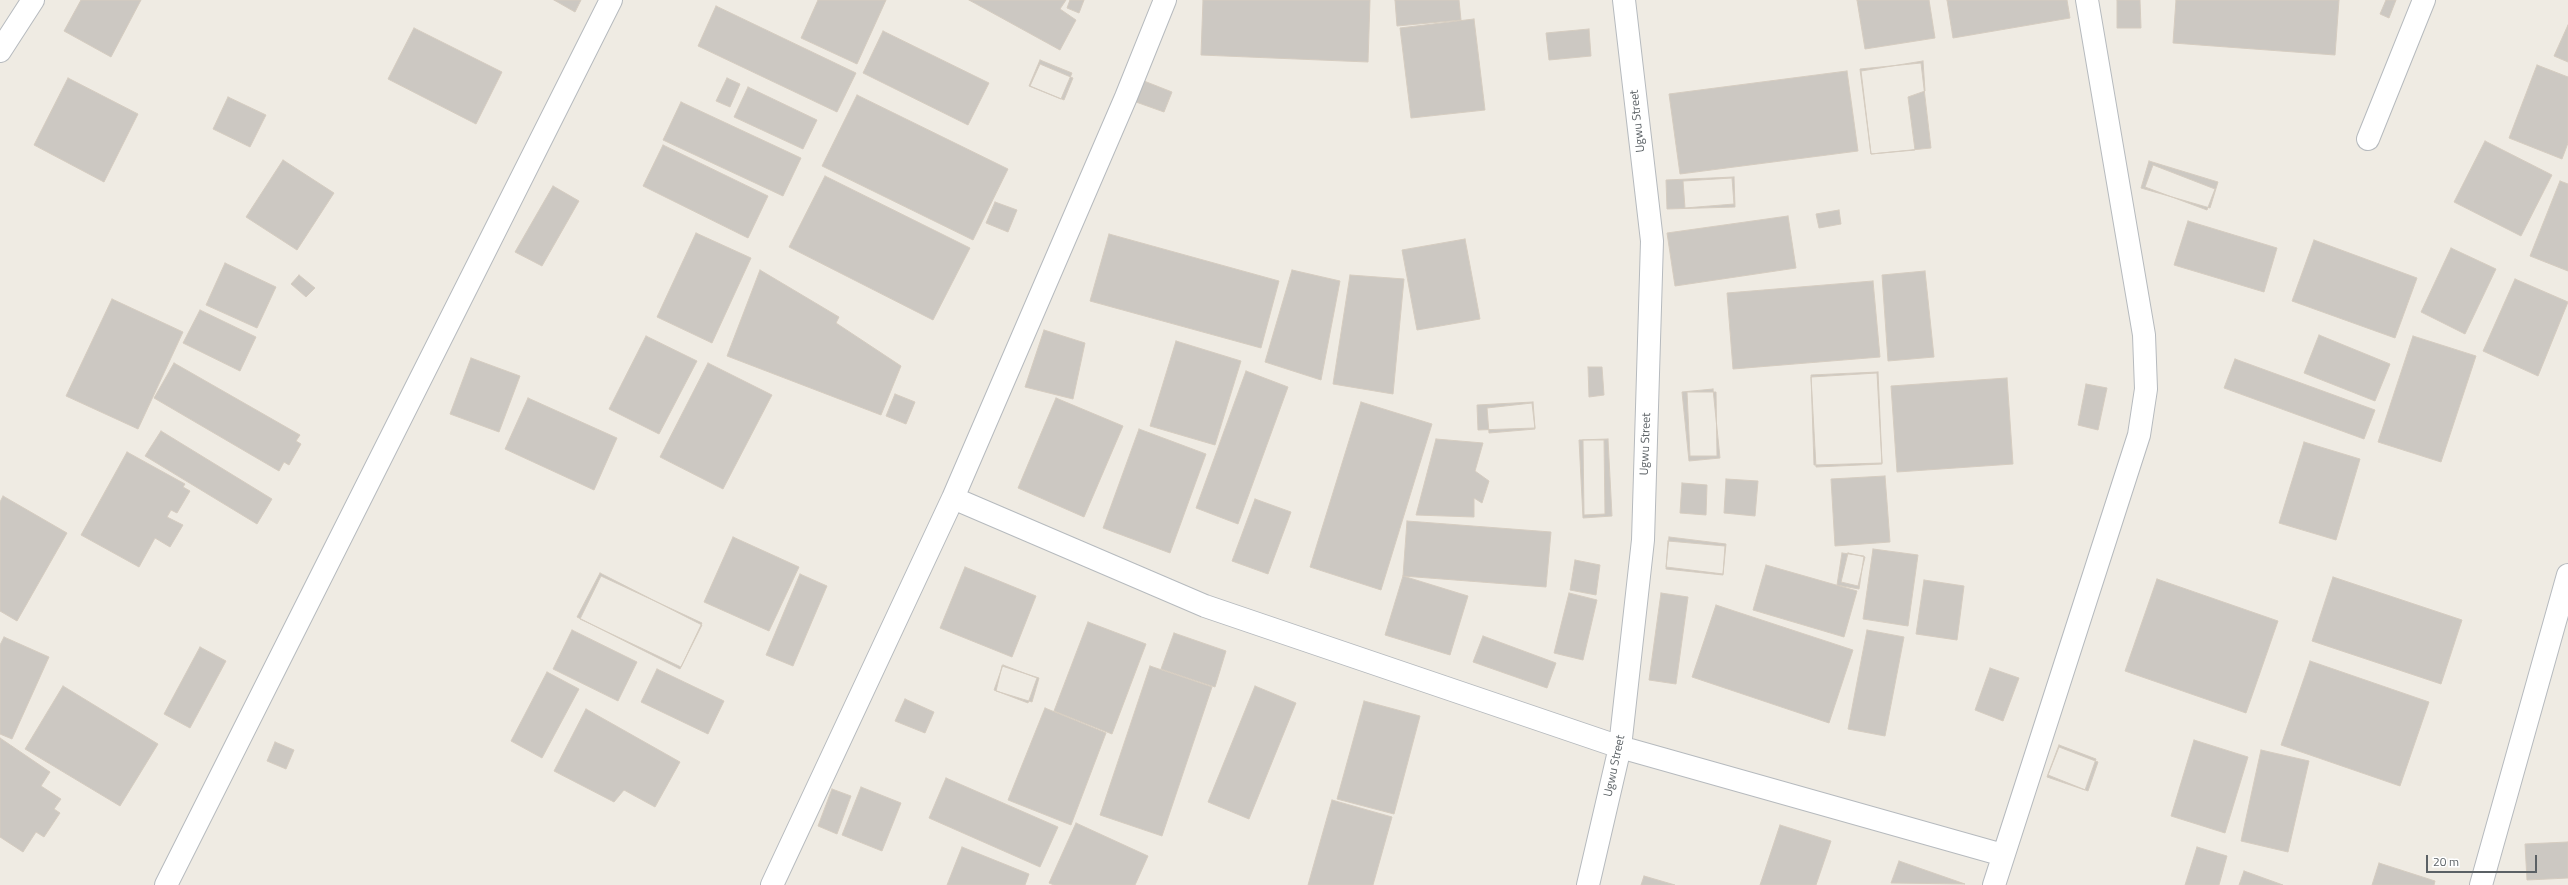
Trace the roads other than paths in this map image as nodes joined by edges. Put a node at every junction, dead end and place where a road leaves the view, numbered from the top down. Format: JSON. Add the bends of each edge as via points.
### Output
{"nodes":[{"id":1,"x":33,"y":0,"type":"edge"},
{"id":2,"x":611,"y":0,"type":"edge"},
{"id":3,"x":1165,"y":0,"type":"edge"},
{"id":4,"x":1624,"y":0,"type":"edge"},
{"id":5,"x":2087,"y":0,"type":"edge"},
{"id":6,"x":2424,"y":0,"type":"edge"},
{"id":7,"x":0,"y":51,"type":"edge"},
{"id":8,"x":2368,"y":139,"type":"dead end"},
{"id":9,"x":953,"y":498,"type":"junction"},
{"id":10,"x":2568,"y":575,"type":"edge"},
{"id":11,"x":1620,"y":747,"type":"junction"},
{"id":12,"x":2003,"y":855,"type":"junction"},
{"id":13,"x":166,"y":885,"type":"edge"},
{"id":14,"x":772,"y":885,"type":"edge"},
{"id":15,"x":1588,"y":885,"type":"edge"},
{"id":16,"x":1994,"y":885,"type":"edge"},
{"id":17,"x":2481,"y":885,"type":"edge"}],
"edges":[{"from":1,"to":7,"type":"street"},
{"from":2,"to":13,"type":"street"},
{"from":3,"to":9,"type":"street","via":[[1126,97]]},
{"from":4,"to":11,"type":"street","name":"Ugwu Street","via":[[1652,241],[1643,540]]},
{"from":5,"to":12,"type":"street","via":[[2144,335],[2146,389],[2139,436]]},
{"from":6,"to":8,"type":"street"},
{"from":9,"to":11,"type":"street","via":[[1205,606]]},
{"from":9,"to":14,"type":"street"},
{"from":10,"to":17,"type":"street"},
{"from":11,"to":12,"type":"street"},
{"from":11,"to":15,"type":"street","name":"Ugwu Street"},
{"from":12,"to":16,"type":"street"}]}
